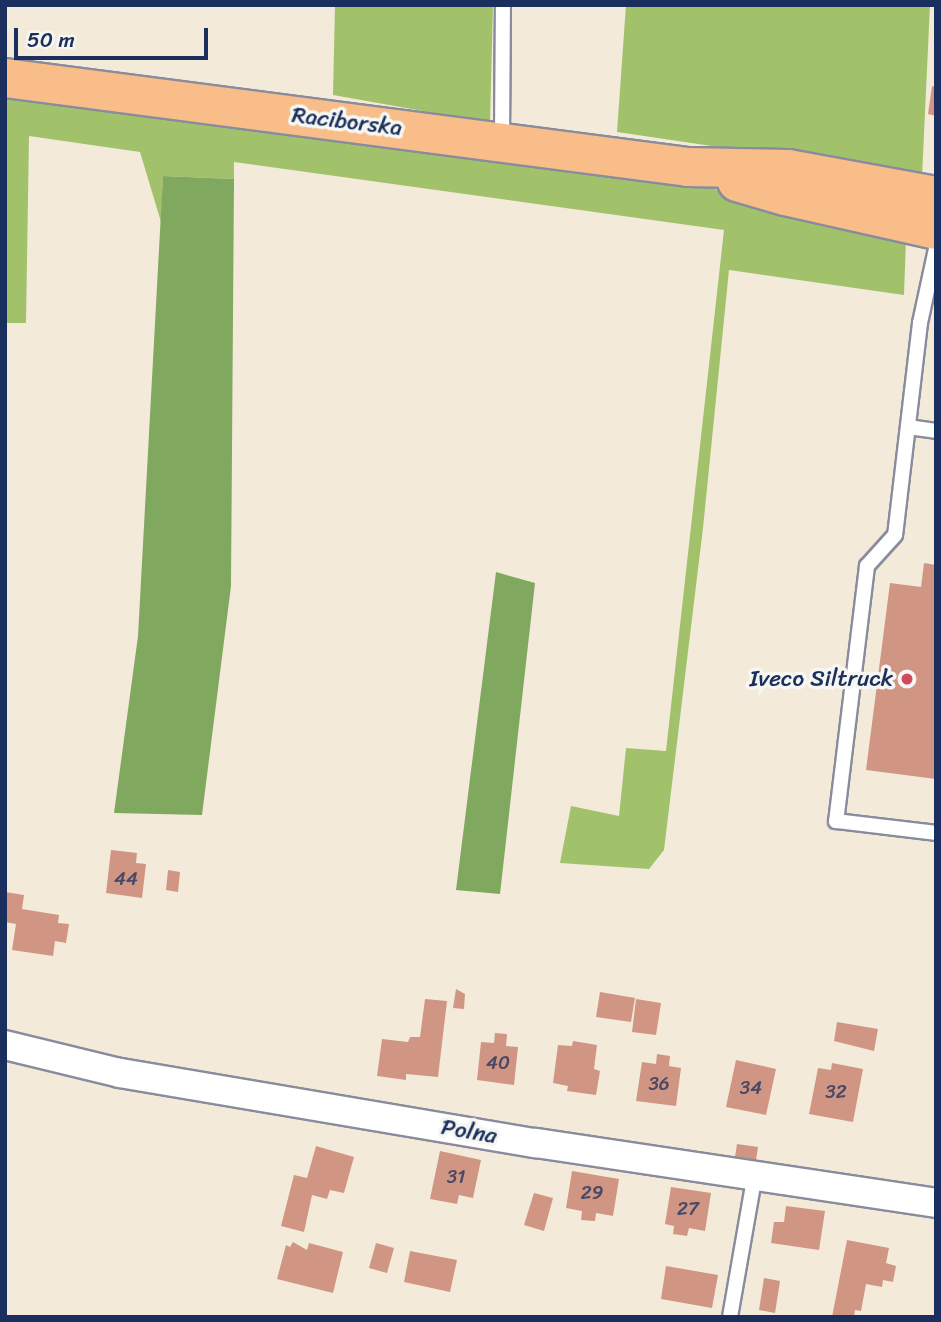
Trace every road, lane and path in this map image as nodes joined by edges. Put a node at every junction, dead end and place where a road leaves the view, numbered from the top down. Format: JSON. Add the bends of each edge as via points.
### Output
{"nodes":[{"id":1,"x":503,"y":5,"type":"edge"},
{"id":2,"x":5,"y":78,"type":"edge"},
{"id":3,"x":502,"y":142,"type":"junction"},
{"id":4,"x":688,"y":167,"type":"junction"},
{"id":5,"x":936,"y":196,"type":"edge"},
{"id":6,"x":936,"y":230,"type":"edge"},
{"id":7,"x":936,"y":249,"type":"edge"},
{"id":8,"x":908,"y":427,"type":"junction"},
{"id":9,"x":936,"y":430,"type":"edge"},
{"id":10,"x":936,"y":834,"type":"edge"},
{"id":11,"x":5,"y":1045,"type":"edge"},
{"id":12,"x":755,"y":1174,"type":"junction"},
{"id":13,"x":936,"y":1203,"type":"edge"},
{"id":14,"x":730,"y":1317,"type":"edge"}],
"edges":[{"from":1,"to":3,"type":"lane"},
{"from":2,"to":3,"type":"main road","name":"Raciborska"},
{"from":3,"to":4,"type":"main road","name":"Raciborska"},
{"from":4,"to":5,"type":"main road","name":"Raciborska","via":[[788,169]]},
{"from":4,"to":6,"type":"main road","name":"Raciborska","via":[[785,196]]},
{"from":7,"to":8,"type":"lane","via":[[920,323]]},
{"from":8,"to":9,"type":"lane"},
{"from":8,"to":10,"type":"lane","via":[[895,534],[867,566],[836,821]]},
{"from":11,"to":12,"type":"street","name":"Polna","via":[[120,1073],[536,1143]]},
{"from":12,"to":13,"type":"street","name":"Polna"},
{"from":12,"to":14,"type":"lane"}]}
